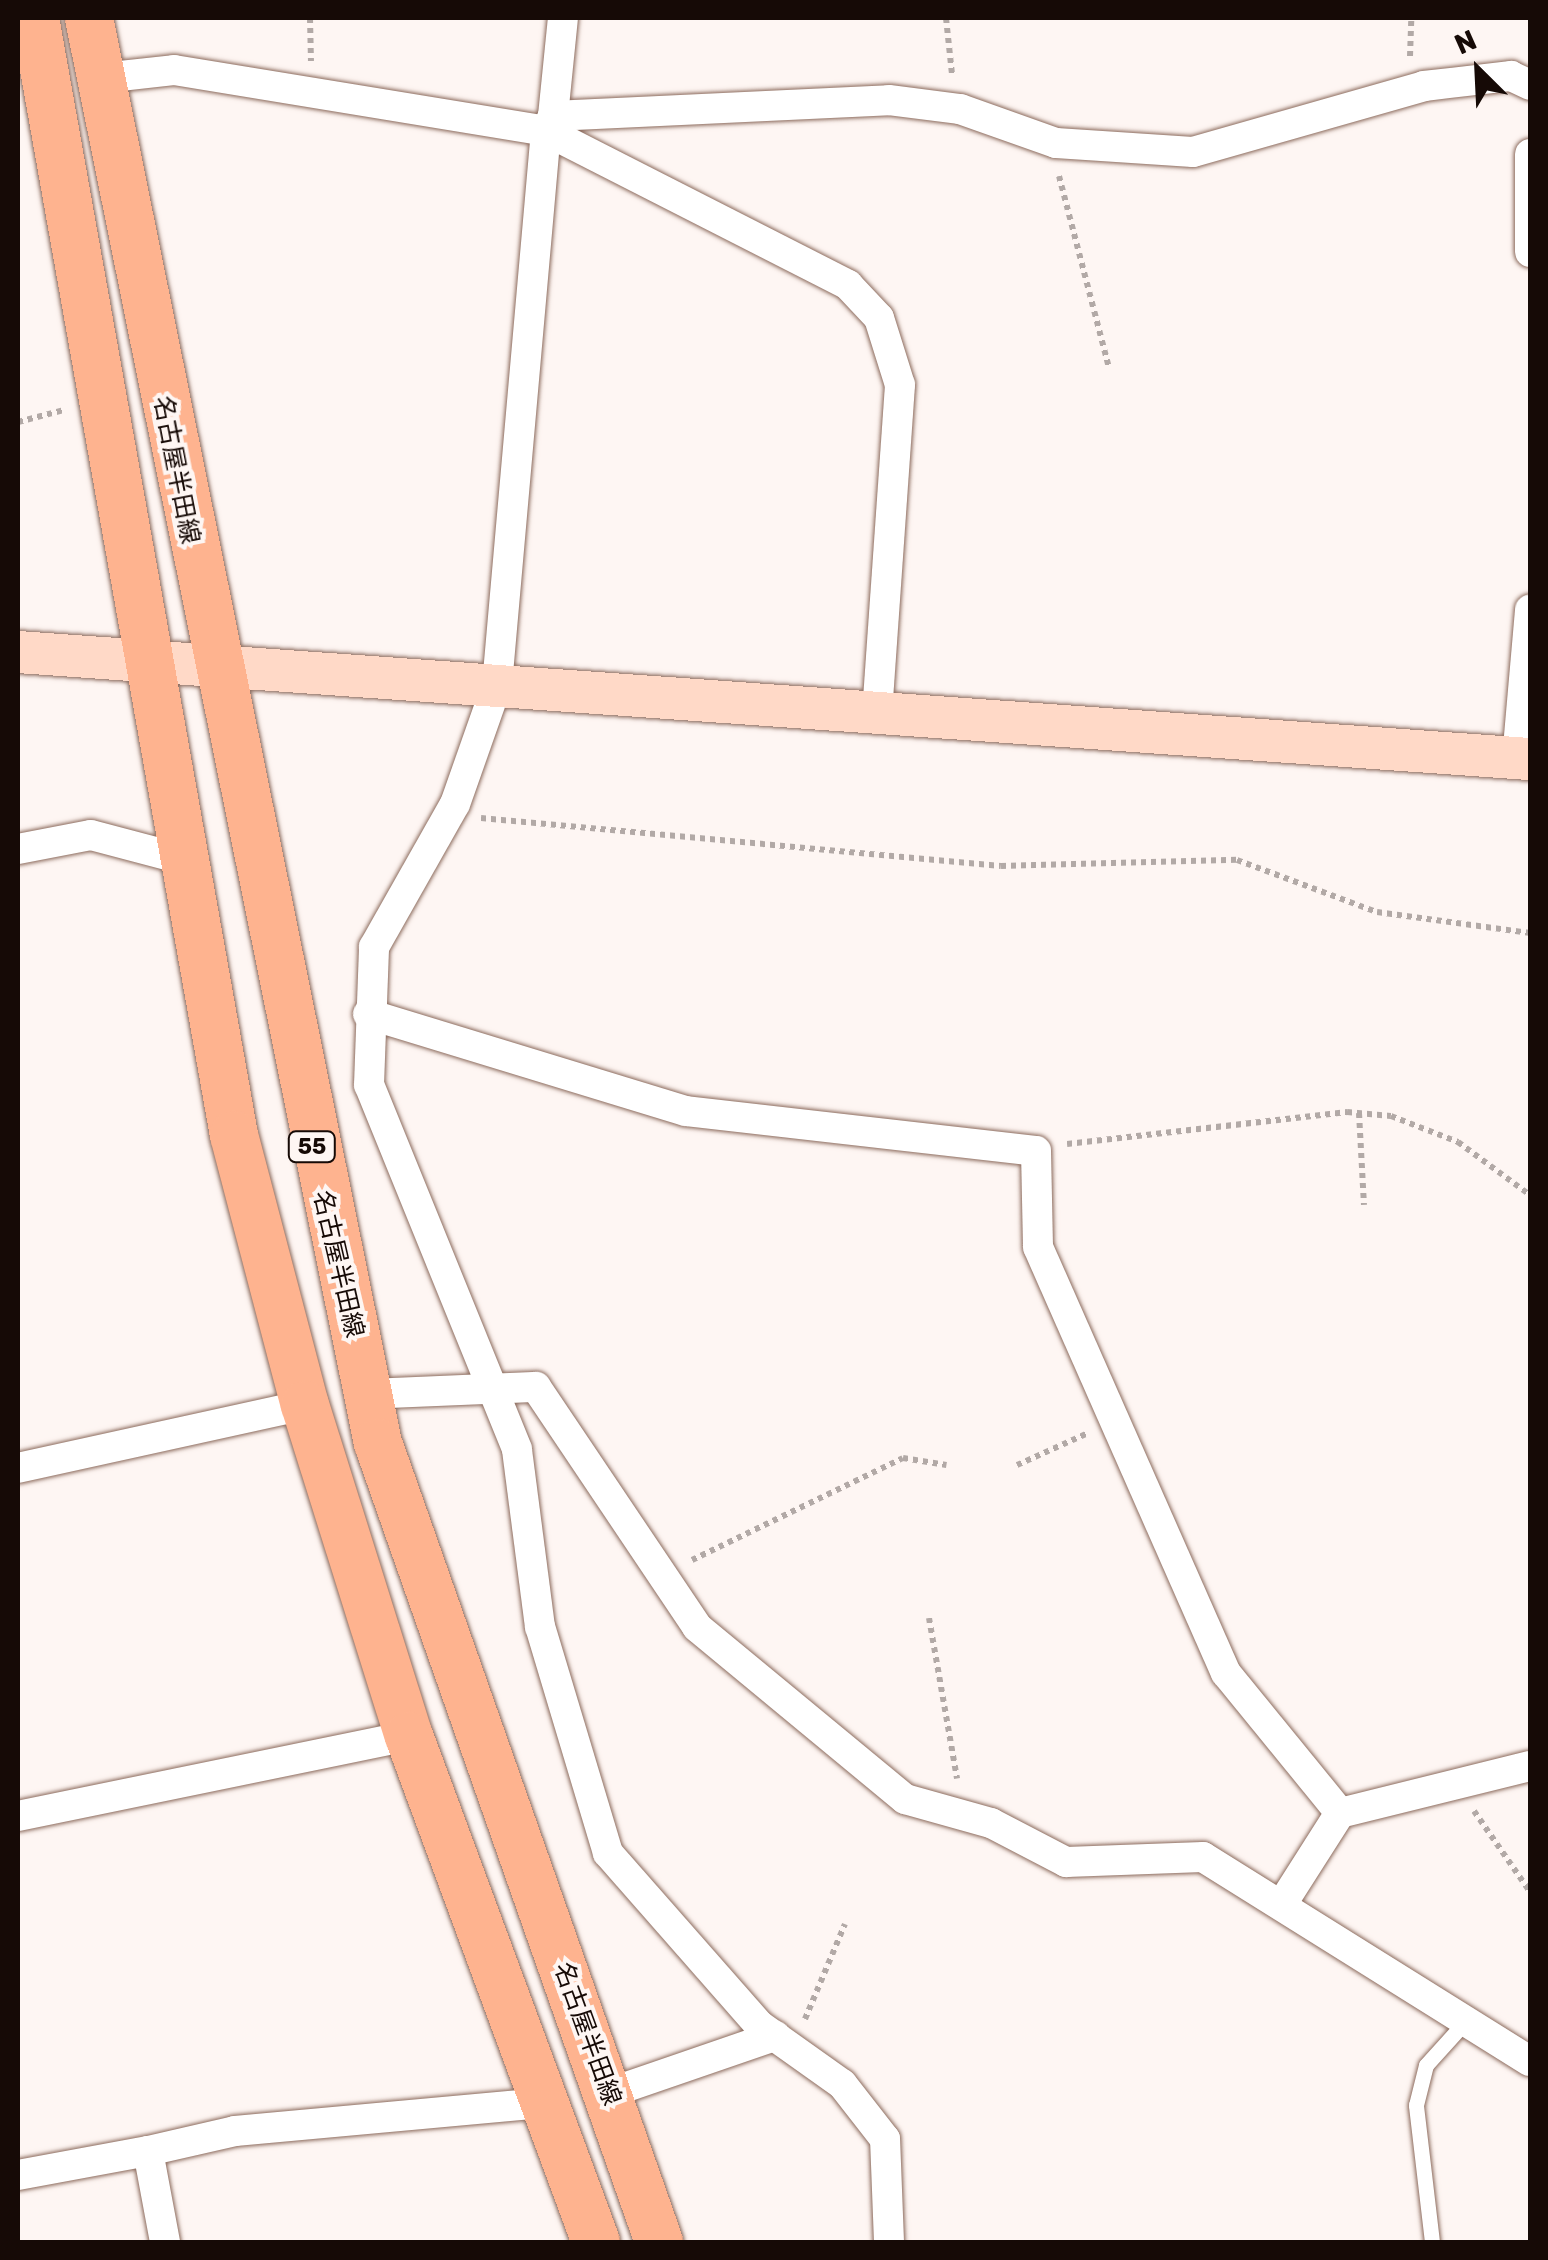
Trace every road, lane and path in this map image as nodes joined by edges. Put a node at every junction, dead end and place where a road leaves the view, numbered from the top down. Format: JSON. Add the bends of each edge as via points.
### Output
{"nodes":[{"id":1,"x":89,"y":18,"type":"edge"},
{"id":2,"x":563,"y":18,"type":"edge"},
{"id":3,"x":946,"y":18,"type":"edge"},
{"id":4,"x":29,"y":20,"type":"edge"},
{"id":5,"x":102,"y":78,"type":"junction"},
{"id":6,"x":1530,"y":85,"type":"edge"},
{"id":7,"x":944,"y":107,"type":"junction"},
{"id":8,"x":550,"y":123,"type":"junction"},
{"id":9,"x":1056,"y":143,"type":"junction"},
{"id":10,"x":1530,"y":154,"type":"edge"},
{"id":11,"x":1530,"y":252,"type":"edge"},
{"id":12,"x":1109,"y":368,"type":"dead end"},
{"id":13,"x":1530,"y":610,"type":"edge"},
{"id":14,"x":18,"y":652,"type":"edge"},
{"id":15,"x":150,"y":662,"type":"junction"},
{"id":16,"x":217,"y":668,"type":"junction"},
{"id":17,"x":497,"y":685,"type":"junction"},
{"id":18,"x":877,"y":710,"type":"junction"},
{"id":19,"x":1524,"y":759,"type":"edge"},
{"id":20,"x":455,"y":804,"type":"junction"},
{"id":21,"x":18,"y":849,"type":"edge"},
{"id":22,"x":178,"y":858,"type":"junction"},
{"id":23,"x":1530,"y":932,"type":"edge"},
{"id":24,"x":368,"y":1014,"type":"junction"},
{"id":25,"x":1359,"y":1113,"type":"junction"},
{"id":26,"x":1036,"y":1151,"type":"junction"},
{"id":27,"x":1530,"y":1195,"type":"edge"},
{"id":28,"x":1364,"y":1204,"type":"dead end"},
{"id":29,"x":485,"y":1390,"type":"junction"},
{"id":30,"x":367,"y":1394,"type":"junction"},
{"id":31,"x":305,"y":1404,"type":"junction"},
{"id":32,"x":1115,"y":1421,"type":"junction"},
{"id":33,"x":946,"y":1465,"type":"dead end"},
{"id":34,"x":1016,"y":1465,"type":"dead end"},
{"id":35,"x":18,"y":1468,"type":"edge"},
{"id":36,"x":663,"y":1574,"type":"junction"},
{"id":37,"x":929,"y":1618,"type":"dead end"},
{"id":38,"x":409,"y":1736,"type":"junction"},
{"id":39,"x":1530,"y":1766,"type":"edge"},
{"id":40,"x":1461,"y":1784,"type":"junction"},
{"id":41,"x":1340,"y":1813,"type":"junction"},
{"id":42,"x":18,"y":1816,"type":"edge"},
{"id":43,"x":953,"y":1816,"type":"junction"},
{"id":44,"x":1530,"y":1892,"type":"edge"},
{"id":45,"x":1282,"y":1904,"type":"junction"},
{"id":46,"x":845,"y":1924,"type":"dead end"},
{"id":47,"x":1464,"y":2023,"type":"junction"},
{"id":48,"x":784,"y":2043,"type":"junction"},
{"id":49,"x":1530,"y":2061,"type":"edge"},
{"id":50,"x":609,"y":2093,"type":"junction"},
{"id":51,"x":545,"y":2103,"type":"junction"},
{"id":52,"x":148,"y":2151,"type":"junction"},
{"id":53,"x":18,"y":2175,"type":"edge"},
{"id":54,"x":166,"y":2242,"type":"edge"},
{"id":55,"x":596,"y":2242,"type":"edge"},
{"id":56,"x":659,"y":2242,"type":"edge"},
{"id":57,"x":888,"y":2242,"type":"edge"},
{"id":58,"x":1432,"y":2242,"type":"edge"}],
"edges":[{"from":1,"to":5,"type":"main road","name":"名古屋半田線","number":"55"},
{"from":2,"to":8,"type":"street"},
{"from":3,"to":7,"type":"path","via":[[956,63]]},
{"from":4,"to":15,"type":"main road"},
{"from":5,"to":8,"type":"street","via":[[174,70]]},
{"from":5,"to":16,"type":"main road","name":"名古屋半田線","number":"55"},
{"from":6,"to":9,"type":"street","via":[[1511,76],[1424,86],[1194,152]]},
{"from":7,"to":8,"type":"street","via":[[889,100]]},
{"from":7,"to":9,"type":"street"},
{"from":8,"to":17,"type":"street"},
{"from":8,"to":18,"type":"street","via":[[848,285],[879,318],[900,385]]},
{"from":9,"to":12,"type":"path","via":[[1076,260]]},
{"from":10,"to":11,"type":"street"},
{"from":13,"to":19,"type":"street"},
{"from":14,"to":15,"type":"street"},
{"from":15,"to":16,"type":"street"},
{"from":15,"to":22,"type":"main road"},
{"from":16,"to":17,"type":"street"},
{"from":16,"to":30,"type":"main road","name":"名古屋半田線","number":"55"},
{"from":17,"to":18,"type":"street"},
{"from":17,"to":20,"type":"street"},
{"from":18,"to":19,"type":"street"},
{"from":20,"to":23,"type":"path","via":[[509,822],[1001,866],[1238,860],[1376,912]]},
{"from":20,"to":24,"type":"street","via":[[374,948]]},
{"from":21,"to":22,"type":"street","via":[[91,835]]},
{"from":22,"to":31,"type":"main road","via":[[234,1135]]},
{"from":24,"to":26,"type":"street","via":[[686,1111]]},
{"from":24,"to":29,"type":"street","via":[[369,1085],[478,1346]]},
{"from":25,"to":26,"type":"path"},
{"from":25,"to":27,"type":"path","via":[[1430,1128]]},
{"from":25,"to":28,"type":"path"},
{"from":26,"to":32,"type":"street","via":[[1038,1247]]},
{"from":29,"to":30,"type":"street"},
{"from":29,"to":36,"type":"street","via":[[536,1387]]},
{"from":29,"to":48,"type":"street","via":[[517,1449],[540,1627],[608,1853]]},
{"from":30,"to":50,"type":"main road","name":"名古屋半田線","number":"55","via":[[438,1632]]},
{"from":31,"to":35,"type":"street"},
{"from":31,"to":38,"type":"main road"},
{"from":32,"to":34,"type":"path"},
{"from":32,"to":41,"type":"street","via":[[1226,1673]]},
{"from":33,"to":36,"type":"path","via":[[903,1458]]},
{"from":36,"to":43,"type":"street","via":[[698,1627],[812,1730],[905,1799]]},
{"from":37,"to":43,"type":"path","via":[[960,1791]]},
{"from":38,"to":42,"type":"street"},
{"from":38,"to":51,"type":"main road"},
{"from":39,"to":40,"type":"street"},
{"from":40,"to":41,"type":"street"},
{"from":40,"to":44,"type":"path"},
{"from":41,"to":45,"type":"street"},
{"from":43,"to":45,"type":"street","via":[[991,1823],[1066,1862],[1203,1856]]},
{"from":45,"to":47,"type":"street"},
{"from":46,"to":48,"type":"path"},
{"from":47,"to":49,"type":"street"},
{"from":47,"to":58,"type":"lane","via":[[1426,2065],[1416,2106]]},
{"from":48,"to":50,"type":"street"},
{"from":48,"to":57,"type":"street","via":[[842,2084],[886,2139]]},
{"from":50,"to":56,"type":"main road","name":"名古屋半田線","number":"55"},
{"from":51,"to":52,"type":"street","via":[[235,2132]]},
{"from":51,"to":55,"type":"main road"},
{"from":52,"to":53,"type":"street"},
{"from":52,"to":54,"type":"street"}]}
